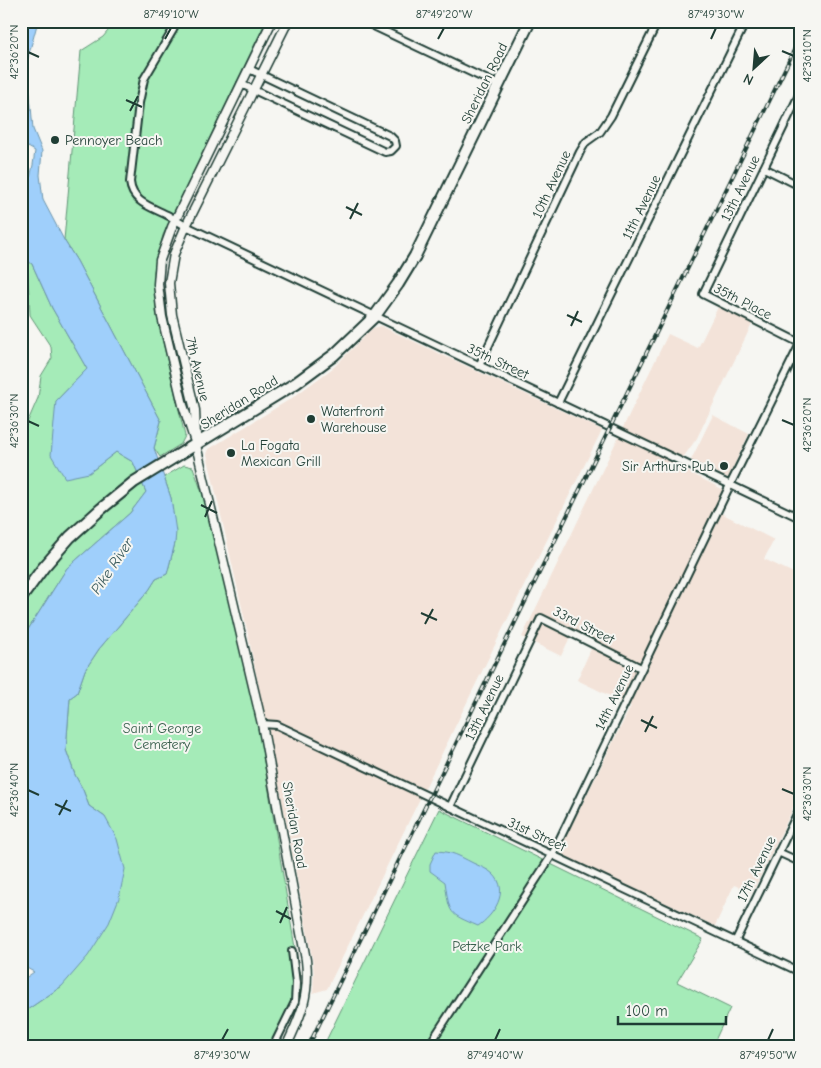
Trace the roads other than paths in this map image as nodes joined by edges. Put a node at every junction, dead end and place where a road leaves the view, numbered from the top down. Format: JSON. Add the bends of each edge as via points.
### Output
{"nodes":[{"id":1,"x":176,"y":21,"type":"edge"},
{"id":2,"x":272,"y":21,"type":"edge"},
{"id":3,"x":288,"y":21,"type":"edge"},
{"id":4,"x":363,"y":21,"type":"edge"},
{"id":5,"x":658,"y":21,"type":"edge"},
{"id":6,"x":746,"y":21,"type":"edge"},
{"id":7,"x":528,"y":22,"type":"edge"},
{"id":8,"x":248,"y":69,"type":"junction"},
{"id":9,"x":260,"y":75,"type":"junction"},
{"id":10,"x":241,"y":84,"type":"junction"},
{"id":11,"x":498,"y":85,"type":"junction"},
{"id":12,"x":253,"y":90,"type":"junction"},
{"id":13,"x":800,"y":93,"type":"edge"},
{"id":14,"x":764,"y":168,"type":"junction"},
{"id":15,"x":800,"y":186,"type":"edge"},
{"id":16,"x":175,"y":220,"type":"junction"},
{"id":17,"x":186,"y":226,"type":"junction"},
{"id":18,"x":703,"y":294,"type":"joint"},
{"id":19,"x":375,"y":316,"type":"junction"},
{"id":20,"x":800,"y":344,"type":"edge"},
{"id":21,"x":479,"y":366,"type":"junction"},
{"id":22,"x":558,"y":403,"type":"junction"},
{"id":23,"x":196,"y":445,"type":"junction"},
{"id":24,"x":730,"y":485,"type":"junction"},
{"id":25,"x":800,"y":518,"type":"edge"},
{"id":26,"x":21,"y":598,"type":"edge"},
{"id":27,"x":541,"y":618,"type":"joint"},
{"id":28,"x":642,"y":668,"type":"junction"},
{"id":29,"x":262,"y":724,"type":"junction"},
{"id":30,"x":450,"y":807,"type":"junction"},
{"id":31,"x":800,"y":808,"type":"edge"},
{"id":32,"x":778,"y":852,"type":"junction"},
{"id":33,"x":552,"y":855,"type":"junction"},
{"id":34,"x":800,"y":862,"type":"edge"},
{"id":35,"x":735,"y":942,"type":"junction"},
{"id":36,"x":292,"y":951,"type":"dead end"},
{"id":37,"x":800,"y":972,"type":"edge"},
{"id":38,"x":273,"y":1047,"type":"edge"},
{"id":39,"x":286,"y":1047,"type":"edge"},
{"id":40,"x":428,"y":1047,"type":"edge"}],
"edges":[{"from":1,"to":16,"type":"street","name":"35th Street","via":[[144,78],[130,182],[138,200]]},
{"from":2,"to":8,"type":"street","name":"7th Avenue"},
{"from":3,"to":9,"type":"street","name":"7th Avenue"},
{"from":4,"to":11,"type":"street"},
{"from":5,"to":21,"type":"street","name":"10th Avenue","via":[[611,116],[580,152]]},
{"from":6,"to":22,"type":"street","name":"11th Avenue"},
{"from":7,"to":11,"type":"main road","name":"Sheridan Road"},
{"from":8,"to":9,"type":"street"},
{"from":8,"to":10,"type":"street","name":"7th Avenue"},
{"from":9,"to":12,"type":"street","name":"7th Avenue"},
{"from":9,"to":12,"type":"street","via":[[390,136],[396,146],[391,152],[385,152]]},
{"from":10,"to":12,"type":"street"},
{"from":10,"to":16,"type":"street","name":"7th Avenue"},
{"from":11,"to":19,"type":"main road","name":"Sheridan Road","via":[[415,256]]},
{"from":12,"to":17,"type":"street","name":"7th Avenue"},
{"from":13,"to":14,"type":"street","name":"13th Avenue"},
{"from":14,"to":15,"type":"street"},
{"from":14,"to":18,"type":"street","name":"13th Avenue"},
{"from":16,"to":17,"type":"street","name":"35th Street"},
{"from":16,"to":23,"type":"street","name":"7th Avenue","via":[[160,260],[158,284],[162,317],[183,406]]},
{"from":17,"to":19,"type":"street","name":"35th Street"},
{"from":17,"to":23,"type":"street","name":"7th Avenue","via":[[174,254],[169,283],[172,315],[194,410]]},
{"from":18,"to":20,"type":"street","name":"35th Place"},
{"from":19,"to":21,"type":"street","name":"35th Street"},
{"from":19,"to":23,"type":"main road","name":"Sheridan Road","via":[[334,355],[296,384]]},
{"from":20,"to":24,"type":"street","name":"14th Avenue"},
{"from":21,"to":22,"type":"street","name":"35th Street"},
{"from":22,"to":24,"type":"street","name":"35th Street"},
{"from":23,"to":26,"type":"main road","via":[[134,482],[101,509],[70,537]]},
{"from":23,"to":29,"type":"street","name":"Sheridan Road"},
{"from":24,"to":25,"type":"street","name":"35th Street"},
{"from":24,"to":28,"type":"street","name":"14th Avenue"},
{"from":27,"to":28,"type":"street","name":"33rd Street"},
{"from":27,"to":30,"type":"street","name":"13th Avenue"},
{"from":28,"to":33,"type":"street","name":"14th Avenue"},
{"from":29,"to":30,"type":"street","name":"31st Street","via":[[277,725]]},
{"from":29,"to":39,"type":"street","name":"Sheridan Road","via":[[307,970],[303,1009]]},
{"from":30,"to":33,"type":"street","name":"31st Street"},
{"from":31,"to":32,"type":"street","name":"17th Avenue"},
{"from":32,"to":34,"type":"street"},
{"from":32,"to":35,"type":"street","name":"17th Avenue"},
{"from":33,"to":35,"type":"street","name":"31st Street"},
{"from":33,"to":40,"type":"street","name":"14th Avenue"},
{"from":35,"to":37,"type":"street","name":"31st Street"},
{"from":36,"to":38,"type":"street","via":[[295,1002]]}]}
